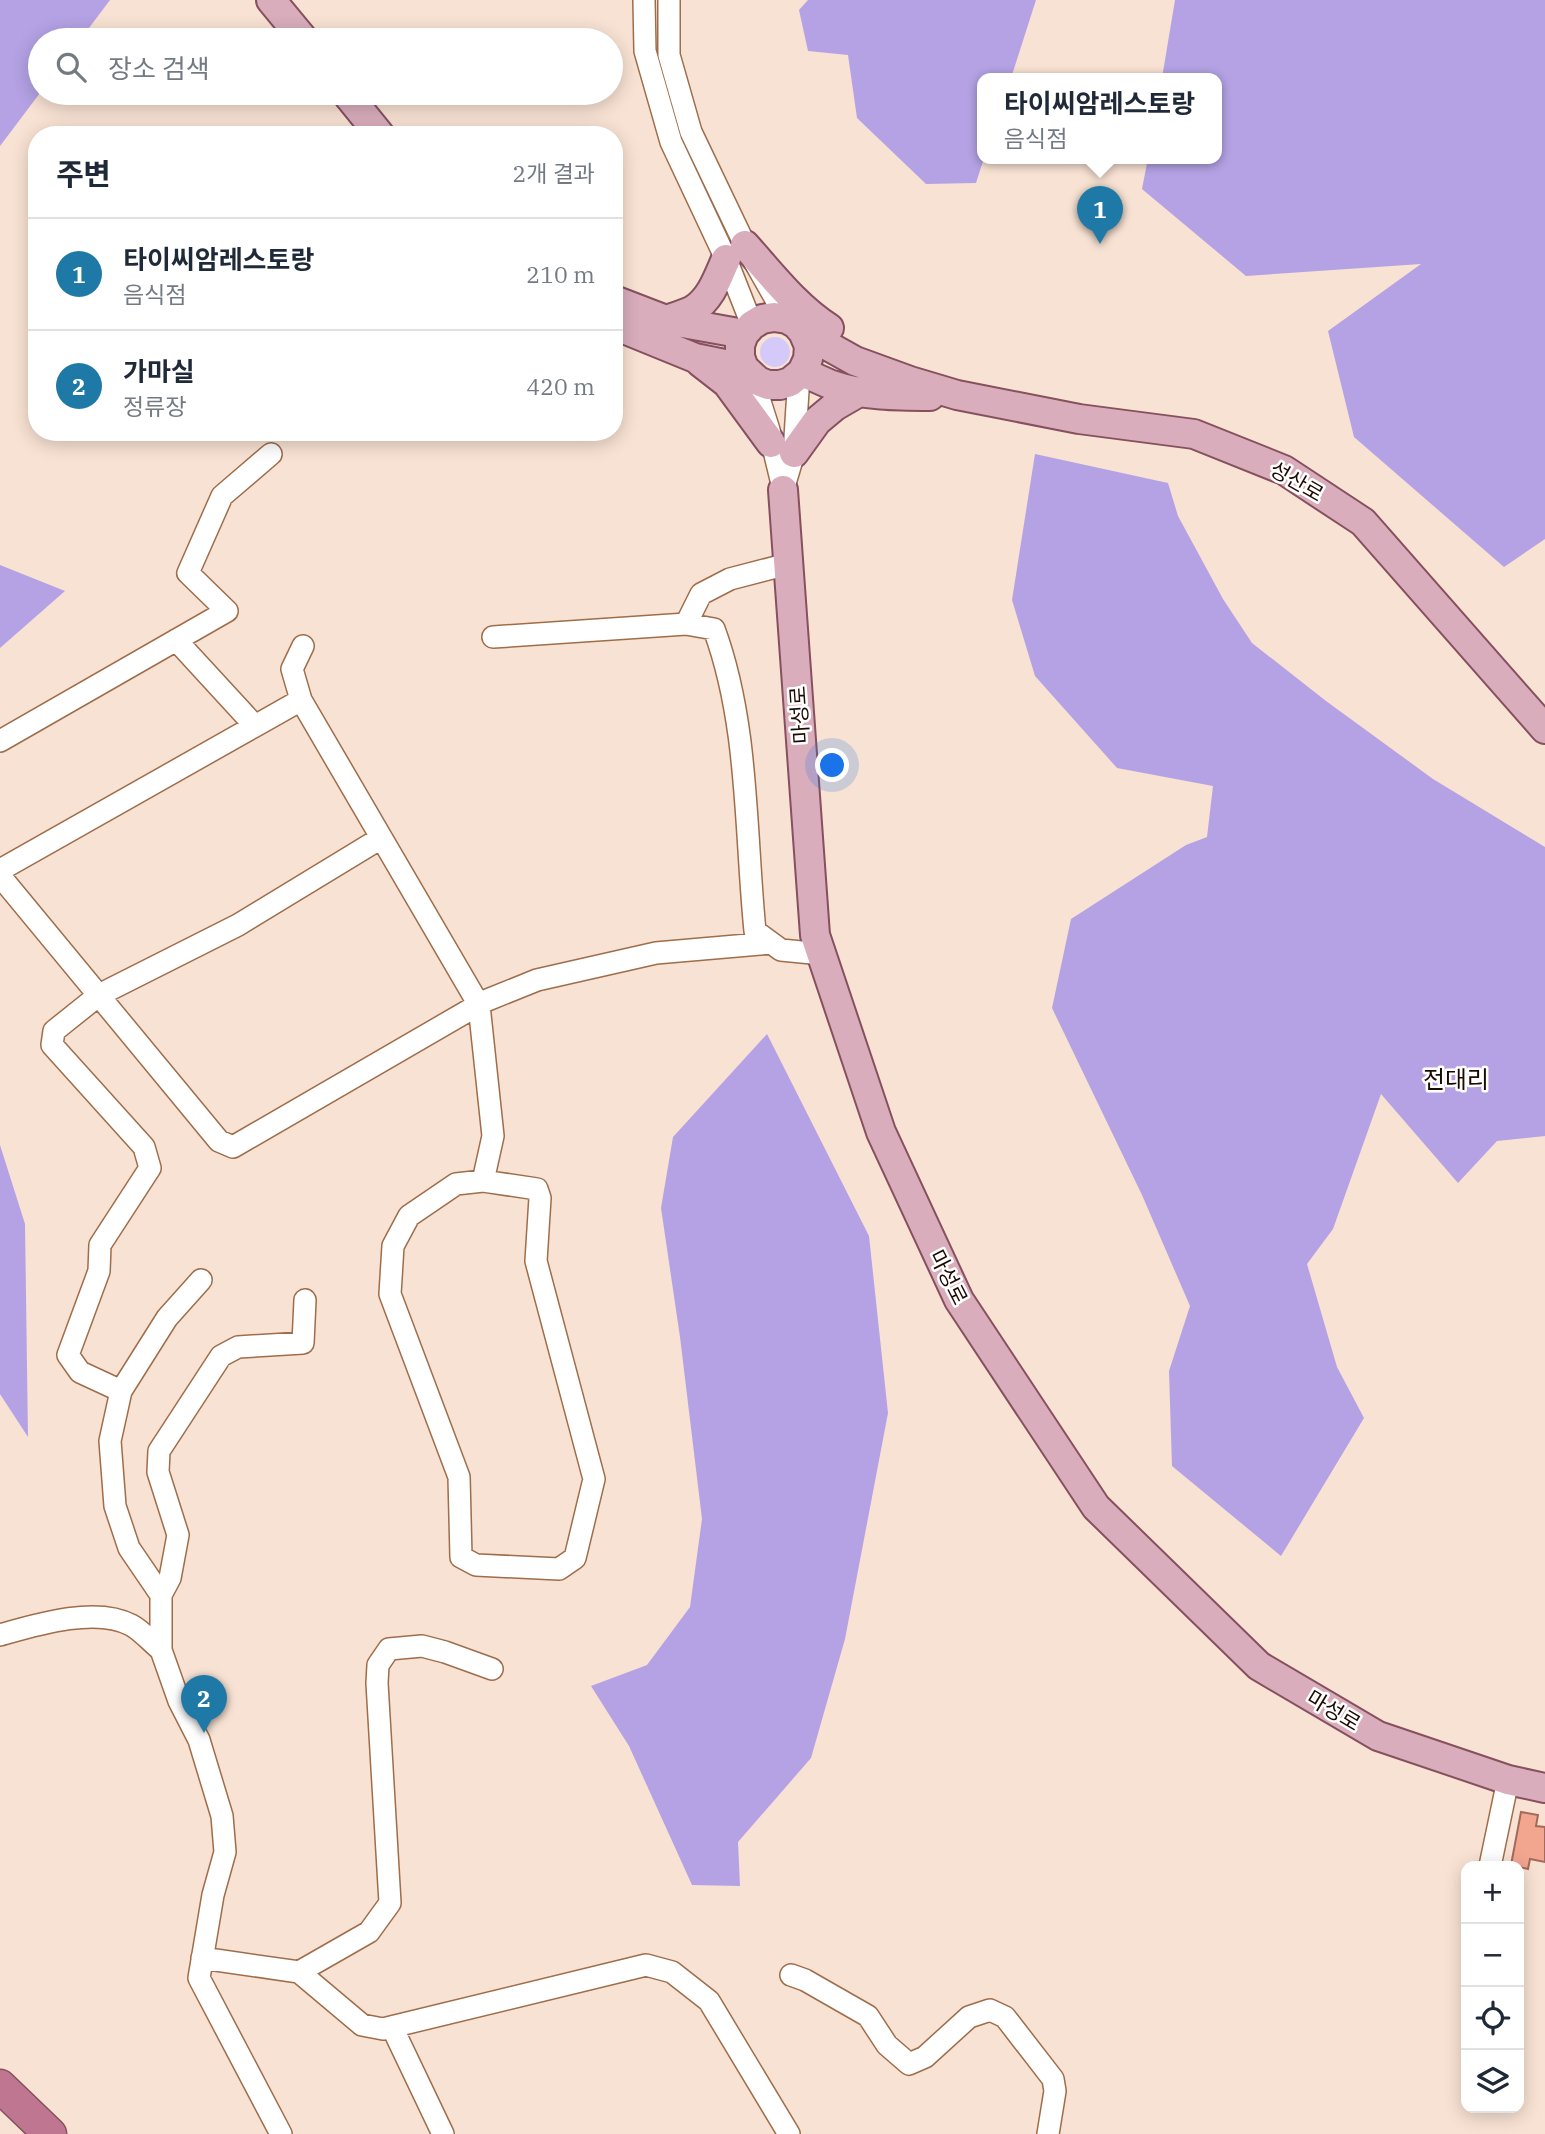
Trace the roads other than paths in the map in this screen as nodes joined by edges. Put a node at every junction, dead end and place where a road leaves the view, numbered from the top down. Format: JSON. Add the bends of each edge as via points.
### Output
{"nodes":[{"id":1,"x":271,"y":0,"type":"edge"},
{"id":2,"x":644,"y":0,"type":"edge"},
{"id":3,"x":669,"y":0,"type":"edge"},
{"id":4,"x":294,"y":28,"type":"edge"},
{"id":5,"x":356,"y":105,"type":"edge"},
{"id":6,"x":373,"y":126,"type":"edge"},
{"id":7,"x":735,"y":252,"type":"junction"},
{"id":8,"x":623,"y":303,"type":"edge"},
{"id":9,"x":666,"y":320,"type":"junction"},
{"id":10,"x":795,"y":326,"type":"junction"},
{"id":11,"x":623,"y":329,"type":"edge"},
{"id":12,"x":748,"y":330,"type":"junction"},
{"id":13,"x":695,"y":358,"type":"junction"},
{"id":14,"x":801,"y":374,"type":"junction"},
{"id":15,"x":751,"y":375,"type":"junction"},
{"id":16,"x":910,"y":381,"type":"junction"},
{"id":17,"x":861,"y":391,"type":"junction"},
{"id":18,"x":957,"y":395,"type":"junction"},
{"id":19,"x":783,"y":448,"type":"junction"},
{"id":20,"x":271,"y":454,"type":"dead end"},
{"id":21,"x":783,"y":490,"type":"joint"},
{"id":22,"x":789,"y":564,"type":"junction"},
{"id":23,"x":686,"y":624,"type":"junction"},
{"id":24,"x":493,"y":637,"type":"dead end"},
{"id":25,"x":176,"y":640,"type":"junction"},
{"id":26,"x":303,"y":646,"type":"dead end"},
{"id":27,"x":301,"y":700,"type":"junction"},
{"id":28,"x":255,"y":726,"type":"junction"},
{"id":29,"x":1545,"y":729,"type":"edge"},
{"id":30,"x":0,"y":741,"type":"edge"},
{"id":31,"x":381,"y":838,"type":"junction"},
{"id":32,"x":0,"y":870,"type":"edge"},
{"id":33,"x":0,"y":876,"type":"edge"},
{"id":34,"x":771,"y":943,"type":"junction"},
{"id":35,"x":821,"y":954,"type":"junction"},
{"id":36,"x":99,"y":995,"type":"junction"},
{"id":37,"x":478,"y":1004,"type":"junction"},
{"id":38,"x":484,"y":1181,"type":"junction"},
{"id":39,"x":201,"y":1280,"type":"dead end"},
{"id":40,"x":305,"y":1300,"type":"dead end"},
{"id":41,"x":121,"y":1391,"type":"junction"},
{"id":42,"x":161,"y":1595,"type":"junction"},
{"id":43,"x":0,"y":1635,"type":"edge"},
{"id":44,"x":161,"y":1650,"type":"junction"},
{"id":45,"x":492,"y":1669,"type":"dead end"},
{"id":46,"x":1508,"y":1780,"type":"junction"},
{"id":47,"x":1545,"y":1787,"type":"edge"},
{"id":48,"x":1491,"y":1861,"type":"edge"},
{"id":49,"x":202,"y":1958,"type":"junction"},
{"id":50,"x":299,"y":1972,"type":"junction"},
{"id":51,"x":791,"y":1975,"type":"dead end"},
{"id":52,"x":392,"y":2027,"type":"junction"},
{"id":53,"x":0,"y":2086,"type":"edge"},
{"id":54,"x":50,"y":2134,"type":"edge"},
{"id":55,"x":281,"y":2134,"type":"edge"},
{"id":56,"x":443,"y":2134,"type":"edge"},
{"id":57,"x":789,"y":2134,"type":"edge"},
{"id":58,"x":1048,"y":2134,"type":"edge"}],
"edges":[{"from":1,"to":4,"type":"main road"},
{"from":2,"to":7,"type":"street","via":[[645,51],[671,142]]},
{"from":3,"to":7,"type":"street","via":[[669,55],[691,132]]},
{"from":5,"to":6,"type":"main road"},
{"from":7,"to":9,"type":"main road","via":[[704,300],[693,310]]},
{"from":7,"to":10,"type":"street"},
{"from":7,"to":12,"type":"street"},
{"from":7,"to":16,"type":"main road","via":[[816,320]]},
{"from":8,"to":9,"type":"main road"},
{"from":9,"to":12,"type":"main road"},
{"from":10,"to":12,"type":"main road","via":[[774,317],[762,319]]},
{"from":10,"to":14,"type":"main road","via":[[808,345]]},
{"from":10,"to":16,"type":"main road","via":[[855,361]]},
{"from":11,"to":13,"type":"main road"},
{"from":12,"to":15,"type":"main road","via":[[740,357]]},
{"from":13,"to":15,"type":"main road"},
{"from":13,"to":19,"type":"main road","via":[[727,383]]},
{"from":14,"to":15,"type":"main road","via":[[780,386]]},
{"from":14,"to":17,"type":"main road"},
{"from":14,"to":19,"type":"street"},
{"from":15,"to":19,"type":"street","via":[[769,429]]},
{"from":16,"to":18,"type":"main road"},
{"from":17,"to":18,"type":"main road","via":[[891,396]]},
{"from":17,"to":19,"type":"main road"},
{"from":18,"to":29,"type":"main road","name":"성산로","via":[[1194,435],[1284,470],[1363,522]]},
{"from":19,"to":21,"type":"street"},
{"from":20,"to":25,"type":"street","via":[[222,496],[188,573],[227,611]]},
{"from":21,"to":22,"type":"main road","name":"마성로"},
{"from":22,"to":23,"type":"street","via":[[730,579],[701,594]]},
{"from":22,"to":35,"type":"main road","name":"마성로"},
{"from":23,"to":24,"type":"street"},
{"from":23,"to":34,"type":"street","via":[[714,629],[724,656],[738,720],[755,931]]},
{"from":25,"to":28,"type":"street"},
{"from":25,"to":30,"type":"street"},
{"from":26,"to":27,"type":"street","via":[[292,668]]},
{"from":27,"to":28,"type":"street"},
{"from":27,"to":31,"type":"street"},
{"from":28,"to":32,"type":"street"},
{"from":31,"to":36,"type":"street","via":[[238,926]]},
{"from":31,"to":37,"type":"street"},
{"from":33,"to":36,"type":"street"},
{"from":34,"to":35,"type":"street","via":[[780,950]]},
{"from":34,"to":37,"type":"street","via":[[656,954],[537,980]]},
{"from":35,"to":46,"type":"main road","name":"마성로","via":[[881,1132],[959,1300],[1096,1507],[1258,1665],[1378,1737]]},
{"from":36,"to":37,"type":"street","via":[[219,1141],[233,1147]]},
{"from":36,"to":41,"type":"street","via":[[54,1031],[52,1045],[144,1147],[150,1168],[100,1245],[99,1271],[68,1355],[80,1372]]},
{"from":37,"to":38,"type":"street","via":[[493,1136]]},
{"from":38,"to":38,"type":"street","via":[[456,1184],[409,1216],[393,1246],[390,1294],[459,1477],[461,1557],[476,1565],[559,1569],[575,1558],[594,1479],[536,1261],[540,1198],[537,1189]]},
{"from":39,"to":41,"type":"street","via":[[167,1318]]},
{"from":40,"to":42,"type":"street","via":[[303,1343],[239,1348],[221,1356],[159,1451],[158,1472],[178,1535],[170,1578]]},
{"from":41,"to":42,"type":"street","via":[[110,1441],[115,1506],[129,1548]]},
{"from":42,"to":44,"type":"street"},
{"from":43,"to":44,"type":"street","via":[[104,1617],[130,1624]]},
{"from":44,"to":49,"type":"street","via":[[199,1740],[222,1816],[225,1852]]},
{"from":45,"to":50,"type":"street","via":[[422,1646],[389,1649],[378,1665],[390,1903],[369,1932]]},
{"from":46,"to":47,"type":"main road","name":"마성로"},
{"from":46,"to":48,"type":"street"},
{"from":49,"to":50,"type":"street"},
{"from":49,"to":55,"type":"street","via":[[199,1978]]},
{"from":50,"to":52,"type":"street","via":[[362,2025]]},
{"from":51,"to":58,"type":"street","via":[[868,2016],[887,2045],[909,2064],[925,2057],[969,2017],[990,2010],[1005,2017],[1053,2079]]},
{"from":52,"to":56,"type":"street"},
{"from":52,"to":57,"type":"street","via":[[646,1965],[672,1972],[709,2001]]},
{"from":53,"to":54,"type":"highway"}]}
